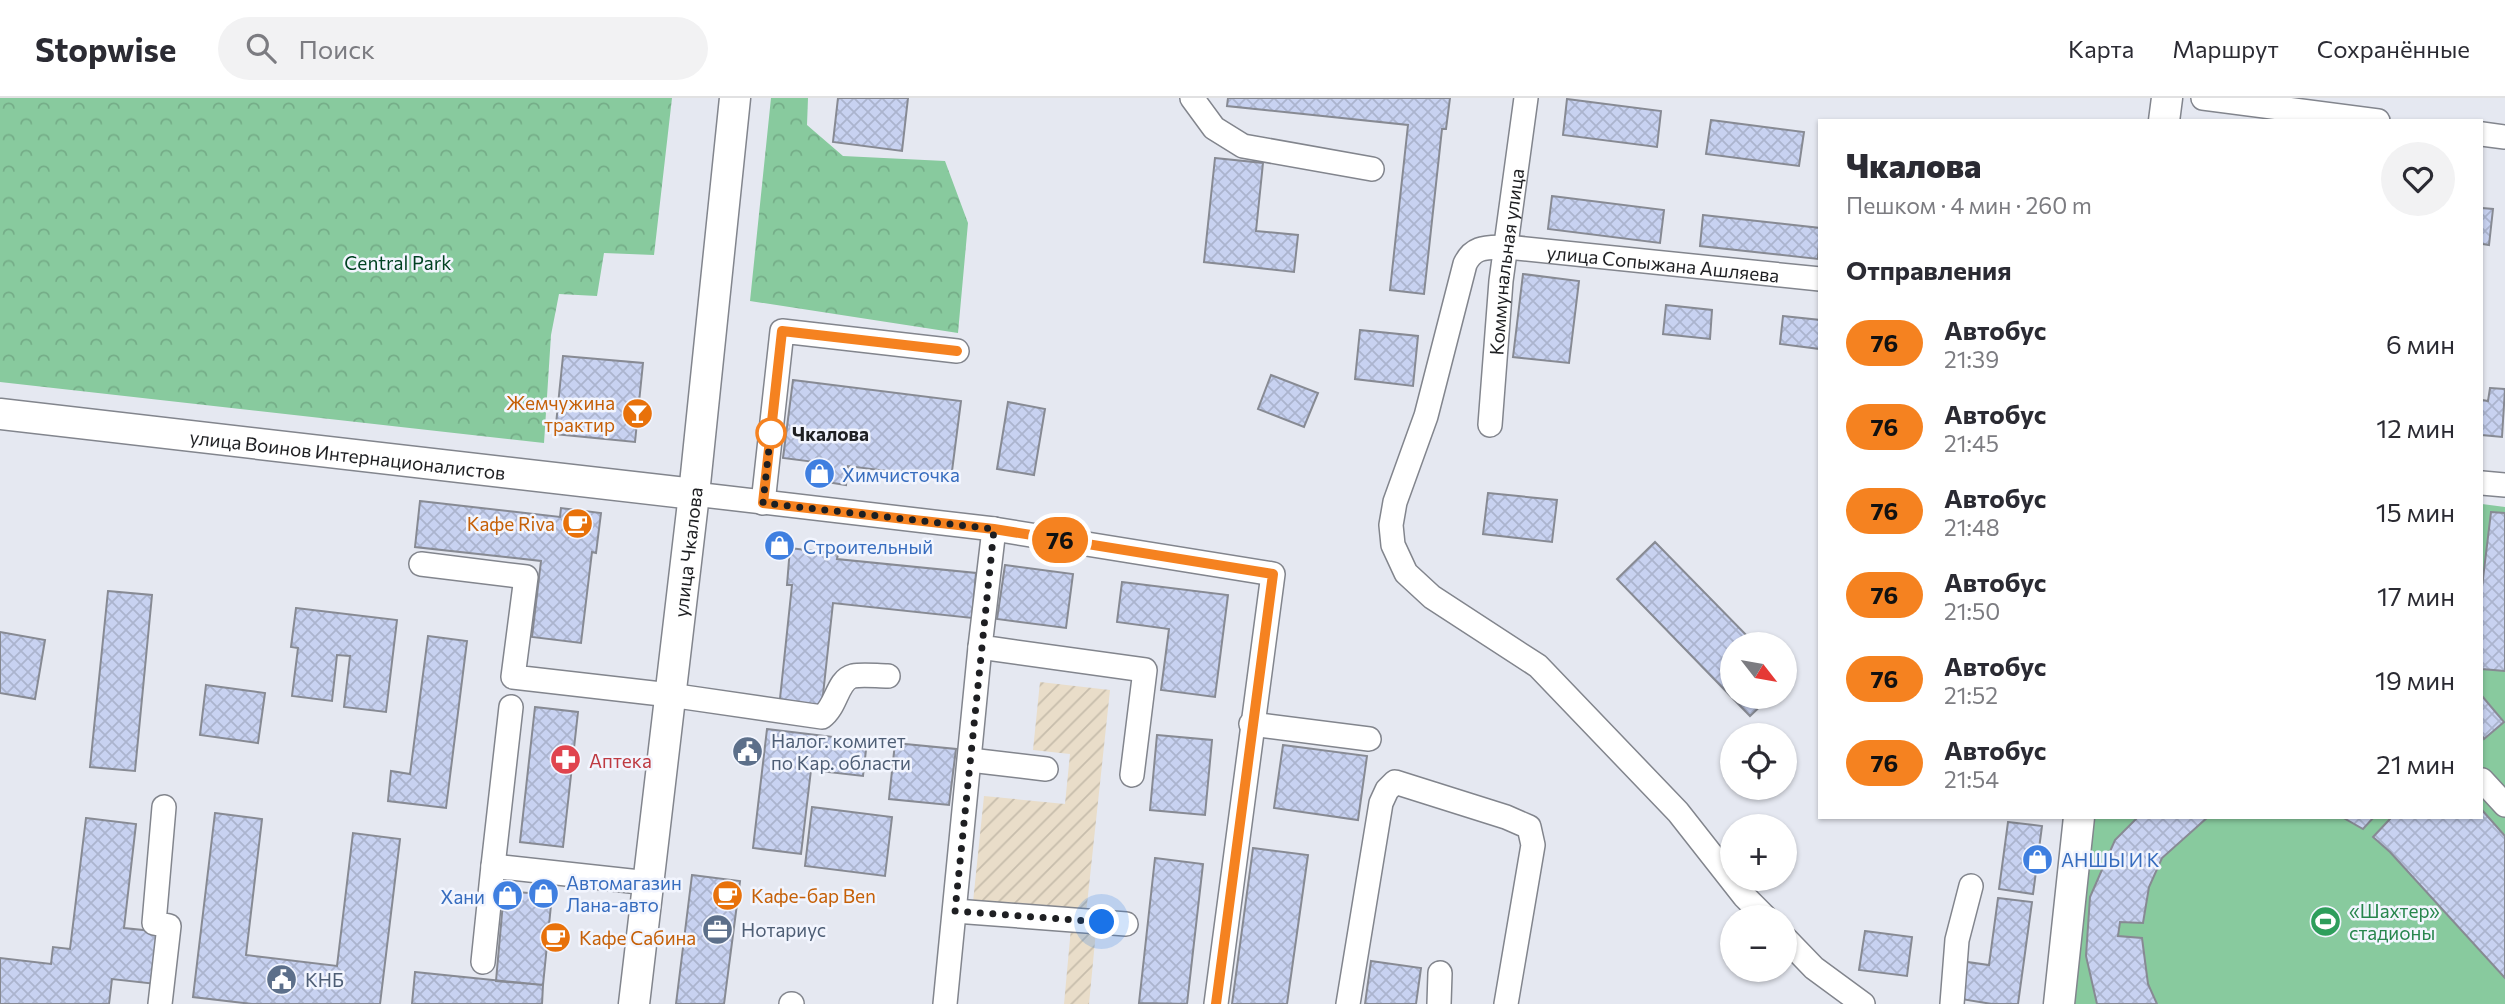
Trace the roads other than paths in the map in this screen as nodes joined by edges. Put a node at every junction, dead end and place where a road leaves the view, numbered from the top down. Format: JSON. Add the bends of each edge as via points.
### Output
{"nodes":[{"id":1,"x":735,"y":98,"type":"edge"},
{"id":2,"x":1192,"y":98,"type":"edge"},
{"id":3,"x":1526,"y":98,"type":"edge"},
{"id":4,"x":2167,"y":98,"type":"edge"},
{"id":5,"x":2203,"y":98,"type":"edge"},
{"id":6,"x":2164,"y":119,"type":"edge"},
{"id":7,"x":2363,"y":119,"type":"edge"},
{"id":8,"x":2483,"y":134,"type":"edge"},
{"id":9,"x":2505,"y":137,"type":"edge"},
{"id":10,"x":1372,"y":169,"type":"dead end"},
{"id":11,"x":1507,"y":247,"type":"junction"},
{"id":12,"x":1818,"y":279,"type":"edge"},
{"id":13,"x":957,"y":351,"type":"dead end"},
{"id":14,"x":0,"y":414,"type":"edge"},
{"id":15,"x":1490,"y":425,"type":"dead end"},
{"id":16,"x":2483,"y":483,"type":"edge"},
{"id":17,"x":2505,"y":485,"type":"edge"},
{"id":18,"x":694,"y":494,"type":"junction"},
{"id":19,"x":763,"y":503,"type":"junction"},
{"id":20,"x":994,"y":529,"type":"junction"},
{"id":21,"x":421,"y":564,"type":"dead end"},
{"id":22,"x":980,"y":647,"type":"junction"},
{"id":23,"x":888,"y":676,"type":"dead end"},
{"id":24,"x":670,"y":695,"type":"junction"},
{"id":25,"x":511,"y":707,"type":"dead end"},
{"id":26,"x":1251,"y":724,"type":"junction"},
{"id":27,"x":1368,"y":739,"type":"dead end"},
{"id":28,"x":970,"y":760,"type":"junction"},
{"id":29,"x":1045,"y":769,"type":"dead end"},
{"id":30,"x":1132,"y":775,"type":"dead end"},
{"id":31,"x":2483,"y":781,"type":"edge"},
{"id":32,"x":2505,"y":805,"type":"edge"},
{"id":33,"x":164,"y":807,"type":"dead end"},
{"id":34,"x":2079,"y":819,"type":"edge"},
{"id":35,"x":493,"y":866,"type":"junction"},
{"id":36,"x":649,"y":883,"type":"junction"},
{"id":37,"x":1971,"y":886,"type":"dead end"},
{"id":38,"x":1753,"y":905,"type":"edge"},
{"id":39,"x":955,"y":911,"type":"junction"},
{"id":40,"x":1126,"y":924,"type":"dead end"},
{"id":41,"x":1797,"y":950,"type":"edge"},
{"id":42,"x":482,"y":962,"type":"dead end"},
{"id":43,"x":1440,"y":974,"type":"dead end"},
{"id":44,"x":160,"y":1004,"type":"edge"},
{"id":45,"x":634,"y":1004,"type":"edge"},
{"id":46,"x":945,"y":1004,"type":"edge"},
{"id":47,"x":1216,"y":1004,"type":"edge"},
{"id":48,"x":1348,"y":1004,"type":"edge"},
{"id":49,"x":1439,"y":1004,"type":"edge"},
{"id":50,"x":1506,"y":1004,"type":"edge"},
{"id":51,"x":1863,"y":1004,"type":"edge"},
{"id":52,"x":1952,"y":1004,"type":"edge"},
{"id":53,"x":2059,"y":1004,"type":"edge"}],
"edges":[{"from":1,"to":18,"type":"main road","name":"улица Чкалова"},
{"from":2,"to":10,"type":"street","via":[[1214,128],[1244,146]]},
{"from":3,"to":11,"type":"street","name":"Коммунальная улица"},
{"from":4,"to":6,"type":"main road"},
{"from":5,"to":7,"type":"street"},
{"from":8,"to":9,"type":"street"},
{"from":11,"to":12,"type":"street","name":"улица Сопыжана Ашляева"},
{"from":11,"to":15,"type":"street","name":"Коммунальная улица"},
{"from":11,"to":38,"type":"street","name":"улица Сопыжана Ашляева","via":[[1479,248],[1465,264],[1426,416],[1395,502],[1393,545],[1406,573],[1432,597],[1538,666],[1678,812]]},
{"from":13,"to":19,"type":"street","via":[[782,331]]},
{"from":14,"to":18,"type":"main road","name":"улица Воинов Интернационалистов"},
{"from":16,"to":17,"type":"street"},
{"from":18,"to":19,"type":"street"},
{"from":18,"to":24,"type":"main road","name":"улица Чкалова"},
{"from":19,"to":20,"type":"street"},
{"from":20,"to":22,"type":"street"},
{"from":20,"to":26,"type":"street","via":[[1273,574]]},
{"from":21,"to":24,"type":"street","via":[[526,577],[513,677]]},
{"from":22,"to":28,"type":"street"},
{"from":22,"to":30,"type":"street","via":[[1145,670]]},
{"from":23,"to":24,"type":"street","via":[[851,676],[843,681],[831,711],[822,717]]},
{"from":24,"to":36,"type":"main road","name":"улица Чкалова"},
{"from":25,"to":35,"type":"street"},
{"from":26,"to":27,"type":"street"},
{"from":26,"to":47,"type":"street"},
{"from":28,"to":29,"type":"street"},
{"from":28,"to":39,"type":"street"},
{"from":31,"to":32,"type":"street"},
{"from":33,"to":44,"type":"street","via":[[154,923],[169,926]]},
{"from":34,"to":53,"type":"main road"},
{"from":35,"to":36,"type":"street"},
{"from":35,"to":42,"type":"street"},
{"from":36,"to":45,"type":"main road","name":"улица Чкалова"},
{"from":37,"to":52,"type":"street","via":[[1957,940]]},
{"from":39,"to":40,"type":"street"},
{"from":39,"to":46,"type":"street"},
{"from":41,"to":51,"type":"street"},
{"from":43,"to":49,"type":"street"},
{"from":48,"to":50,"type":"street","via":[[1381,803],[1395,782],[1529,827],[1533,845]]}]}
